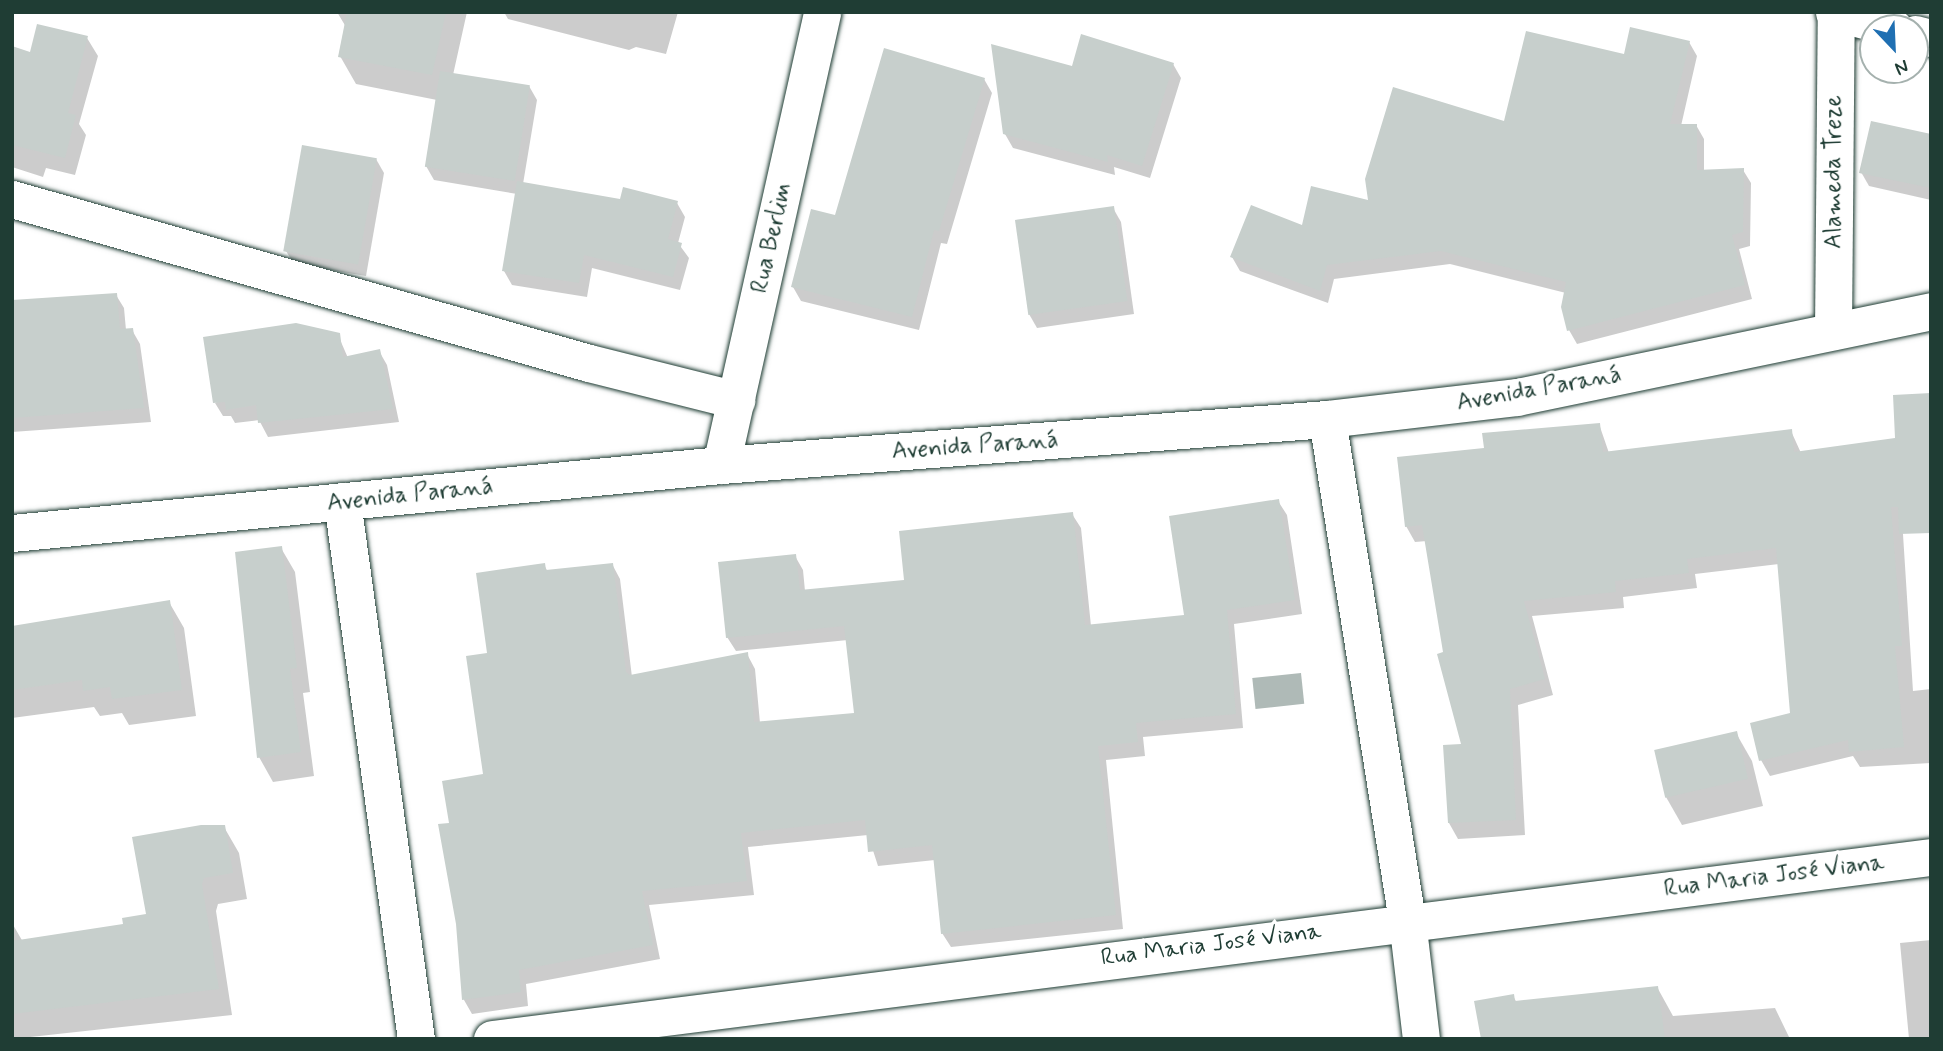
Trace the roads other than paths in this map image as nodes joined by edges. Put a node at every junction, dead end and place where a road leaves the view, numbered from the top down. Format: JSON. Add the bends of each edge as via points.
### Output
{"nodes":[{"id":1,"x":822,"y":12,"type":"edge"},
{"id":2,"x":1835,"y":12,"type":"edge"},
{"id":3,"x":1859,"y":19,"type":"edge"},
{"id":4,"x":12,"y":199,"type":"edge"},
{"id":5,"x":1931,"y":312,"type":"edge"},
{"id":6,"x":1833,"y":331,"type":"junction"},
{"id":7,"x":736,"y":400,"type":"junction"},
{"id":8,"x":1327,"y":419,"type":"junction"},
{"id":9,"x":721,"y":465,"type":"junction"},
{"id":10,"x":342,"y":501,"type":"junction"},
{"id":11,"x":12,"y":533,"type":"edge"},
{"id":12,"x":1931,"y":857,"type":"edge"},
{"id":13,"x":1407,"y":920,"type":"junction"},
{"id":14,"x":415,"y":1039,"type":"edge"},
{"id":15,"x":492,"y":1039,"type":"edge"},
{"id":16,"x":1421,"y":1039,"type":"edge"}],
"edges":[{"from":1,"to":7,"type":"street","name":"Rua Berlim"},
{"from":2,"to":3,"type":"street"},
{"from":2,"to":6,"type":"street","name":"Alameda Treze"},
{"from":4,"to":7,"type":"street","via":[[589,363]]},
{"from":5,"to":6,"type":"street","name":"Avenida Paraná"},
{"from":6,"to":8,"type":"street","name":"Avenida Paraná","via":[[1517,397]]},
{"from":7,"to":9,"type":"street","name":"Rua Berlim"},
{"from":8,"to":9,"type":"street","name":"Avenida Paraná"},
{"from":8,"to":13,"type":"street"},
{"from":9,"to":10,"type":"street","name":"Avenida Paraná"},
{"from":10,"to":11,"type":"street","name":"Avenida Paraná"},
{"from":10,"to":14,"type":"street"},
{"from":12,"to":13,"type":"street","name":"Rua Maria José Viana"},
{"from":13,"to":15,"type":"street","name":"Rua Maria José Viana"},
{"from":13,"to":16,"type":"street"}]}
